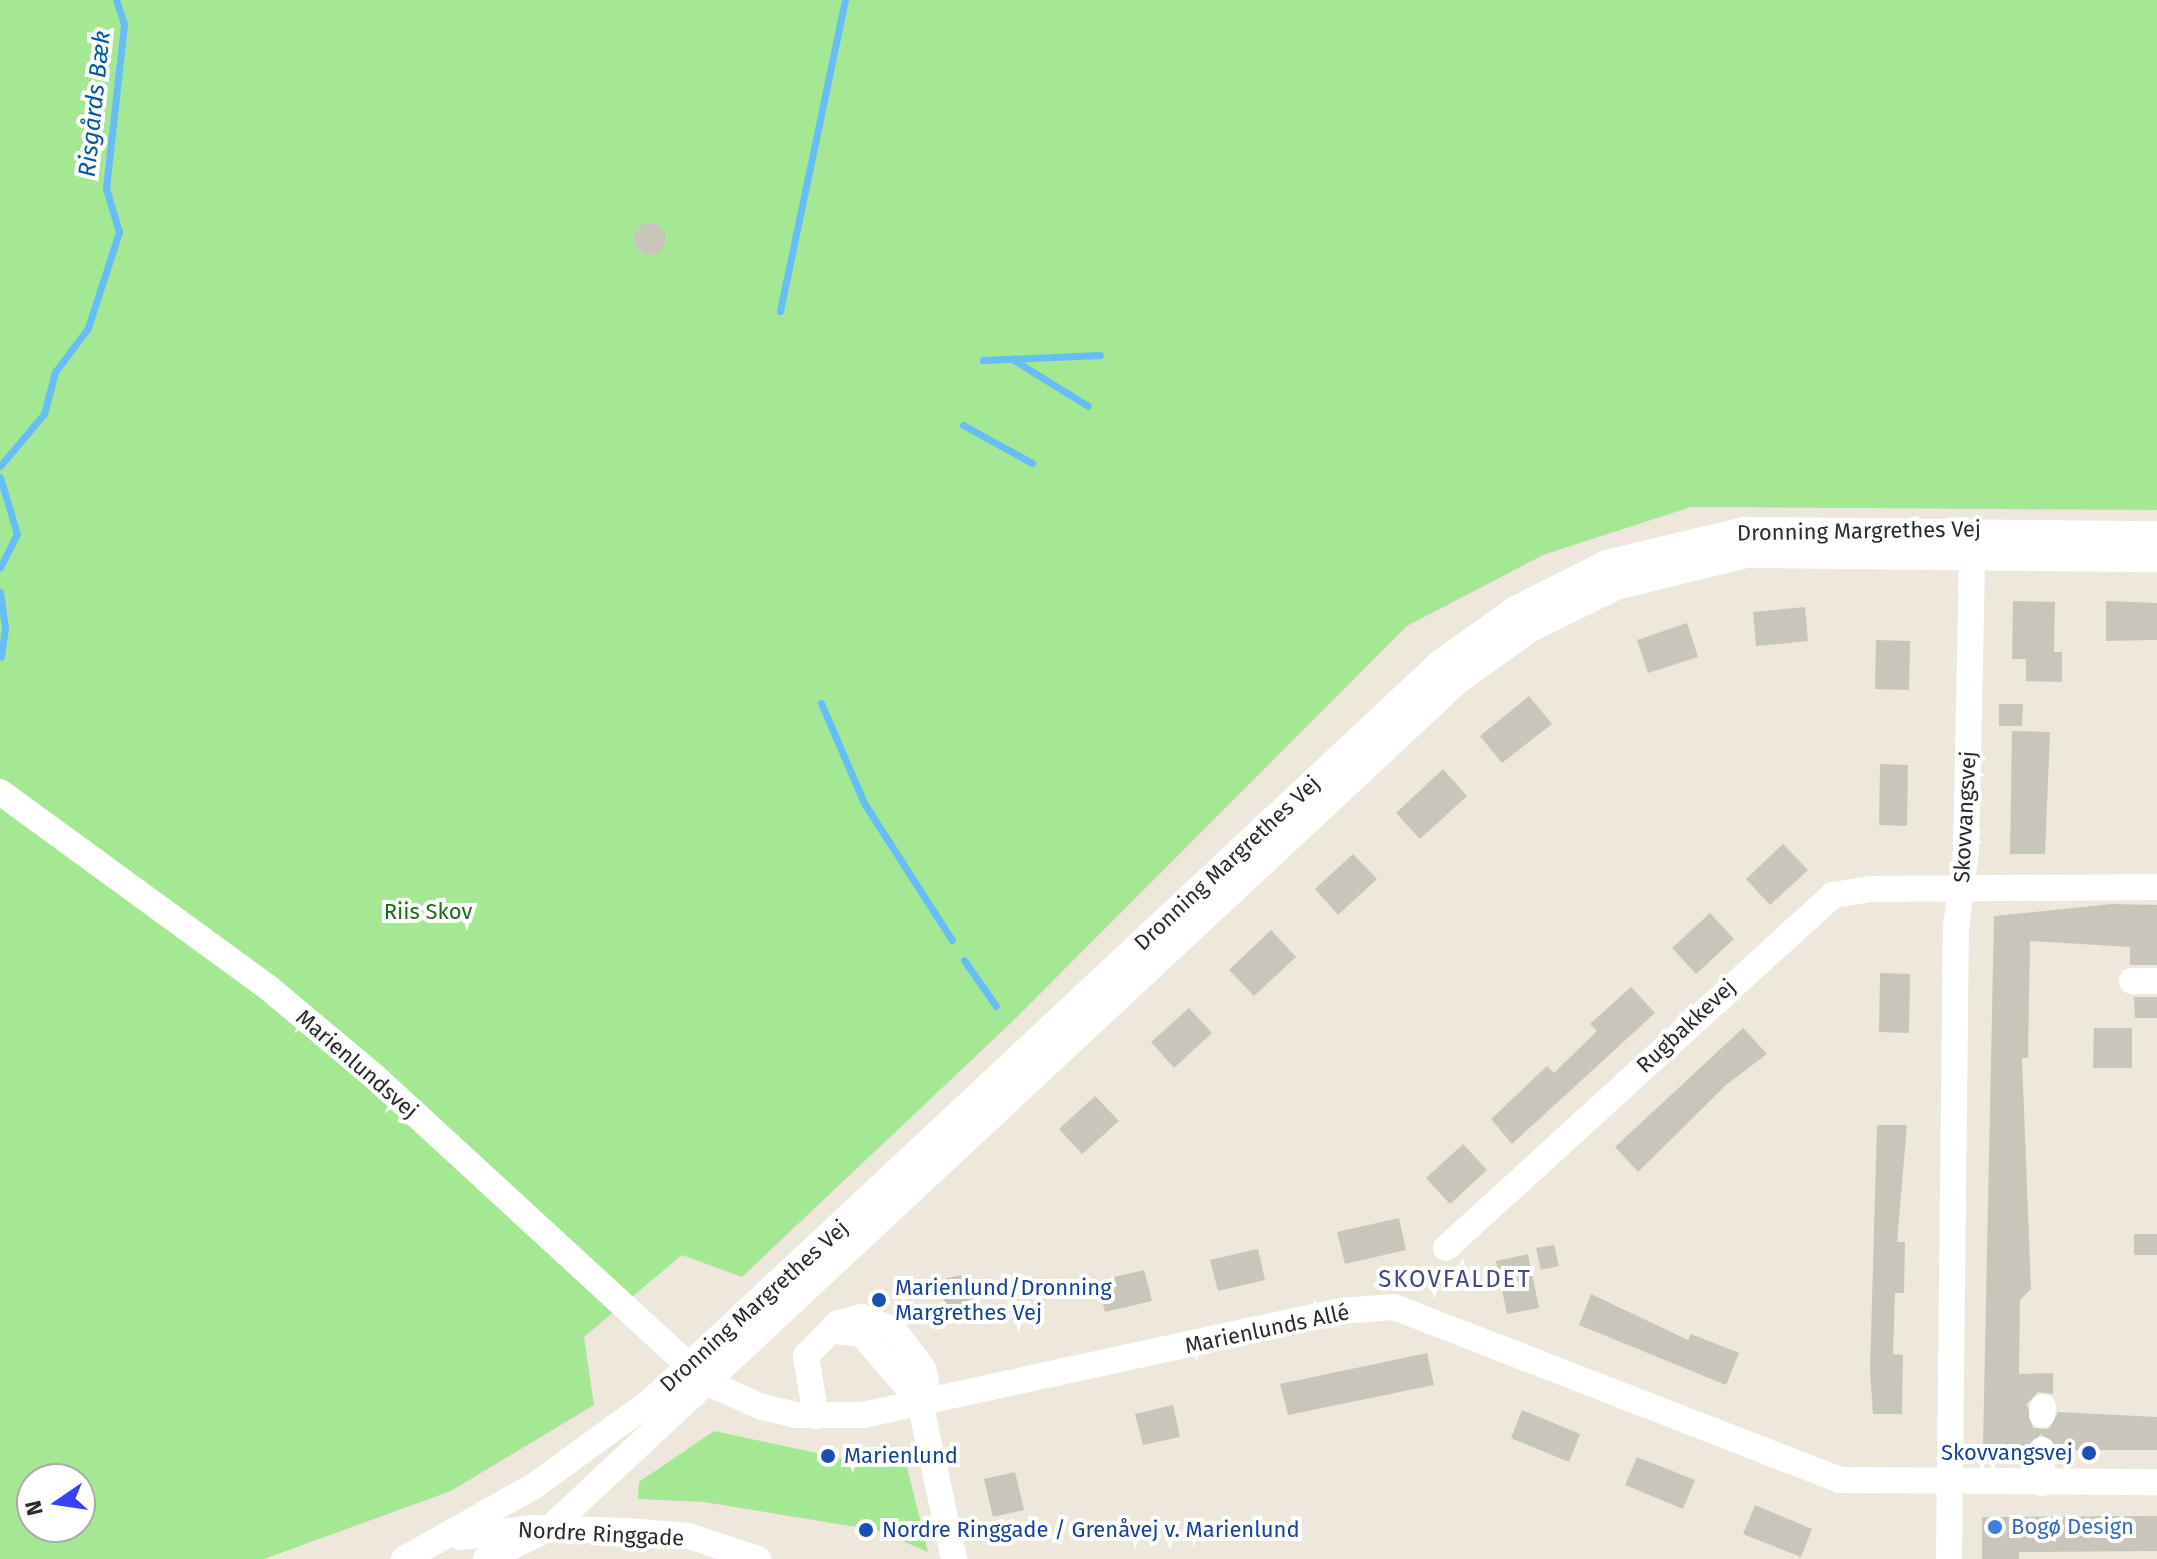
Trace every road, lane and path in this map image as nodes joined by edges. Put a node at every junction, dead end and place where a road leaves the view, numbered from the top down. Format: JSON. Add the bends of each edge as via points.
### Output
{"nodes":[{"id":1,"x":2157,"y":534,"type":"edge"},
{"id":2,"x":1972,"y":554,"type":"junction"},
{"id":3,"x":2157,"y":559,"type":"edge"},
{"id":4,"x":0,"y":792,"type":"edge"},
{"id":5,"x":2157,"y":887,"type":"edge"},
{"id":6,"x":1962,"y":888,"type":"junction"},
{"id":7,"x":1446,"y":1248,"type":"dead end"},
{"id":8,"x":699,"y":1374,"type":"junction"},
{"id":9,"x":920,"y":1402,"type":"junction"},
{"id":10,"x":816,"y":1416,"type":"junction"},
{"id":11,"x":2042,"y":1450,"type":"dead end"},
{"id":12,"x":2157,"y":1482,"type":"edge"},
{"id":13,"x":2042,"y":1483,"type":"junction"},
{"id":14,"x":1951,"y":1484,"type":"junction"},
{"id":15,"x":586,"y":1490,"type":"junction"},
{"id":16,"x":550,"y":1528,"type":"junction"},
{"id":17,"x":603,"y":1530,"type":"junction"},
{"id":18,"x":441,"y":1543,"type":"junction"},
{"id":19,"x":404,"y":1559,"type":"edge"},
{"id":20,"x":486,"y":1559,"type":"edge"},
{"id":21,"x":758,"y":1559,"type":"edge"},
{"id":22,"x":954,"y":1559,"type":"edge"},
{"id":23,"x":1949,"y":1559,"type":"edge"}],
"edges":[{"from":1,"to":8,"type":"street","name":"Dronning Margrethes Vej","via":[[1744,530],[1607,563],[1517,608],[1441,662]]},
{"from":2,"to":3,"type":"street","name":"Dronning Margrethes Vej"},
{"from":2,"to":6,"type":"street","name":"Skovvangsvej"},
{"from":2,"to":8,"type":"street","name":"Dronning Margrethes Vej","via":[[1794,553],[1703,562],[1616,587],[1529,630],[1458,681]]},
{"from":4,"to":8,"type":"street","name":"Marienlundsvej","via":[[270,989]]},
{"from":5,"to":6,"type":"street","name":"Rugbakkevej"},
{"from":6,"to":7,"type":"street","name":"Rugbakkevej","via":[[1851,891],[1814,907]]},
{"from":6,"to":14,"type":"street","name":"Skovvangsvej","via":[[1956,927]]},
{"from":8,"to":10,"type":"street","name":"Marienlunds Allé","via":[[778,1412]]},
{"from":8,"to":15,"type":"street","name":"Dronning Margrethes Vej"},
{"from":8,"to":18,"type":"street","name":"Dronning Margrethes Vej"},
{"from":9,"to":10,"type":"street","name":"Marienlunds Allé","via":[[863,1415]]},
{"from":9,"to":10,"type":"street","via":[[926,1382],[923,1369],[894,1330],[862,1317],[826,1333],[806,1356]]},
{"from":9,"to":14,"type":"street","name":"Marienlunds Allé","via":[[1341,1311],[1394,1307],[1814,1472],[1854,1481]]},
{"from":9,"to":22,"type":"street"},
{"from":11,"to":13,"type":"street"},
{"from":12,"to":13,"type":"street","name":"Marienlunds Allé"},
{"from":13,"to":14,"type":"street","name":"Marienlunds Allé"},
{"from":14,"to":23,"type":"street","name":"Skovvangsvej"},
{"from":15,"to":16,"type":"street","name":"Dronning Margrethes Vej"},
{"from":15,"to":17,"type":"street","via":[[588,1520]]},
{"from":16,"to":17,"type":"street","name":"Nordre Ringgade"},
{"from":16,"to":18,"type":"street","name":"Nordre Ringgade","via":[[476,1533]]},
{"from":16,"to":20,"type":"street","name":"Dronning Margrethes Vej"},
{"from":17,"to":21,"type":"street","name":"Nordre Ringgade","via":[[689,1536]]},
{"from":18,"to":19,"type":"street"}]}
